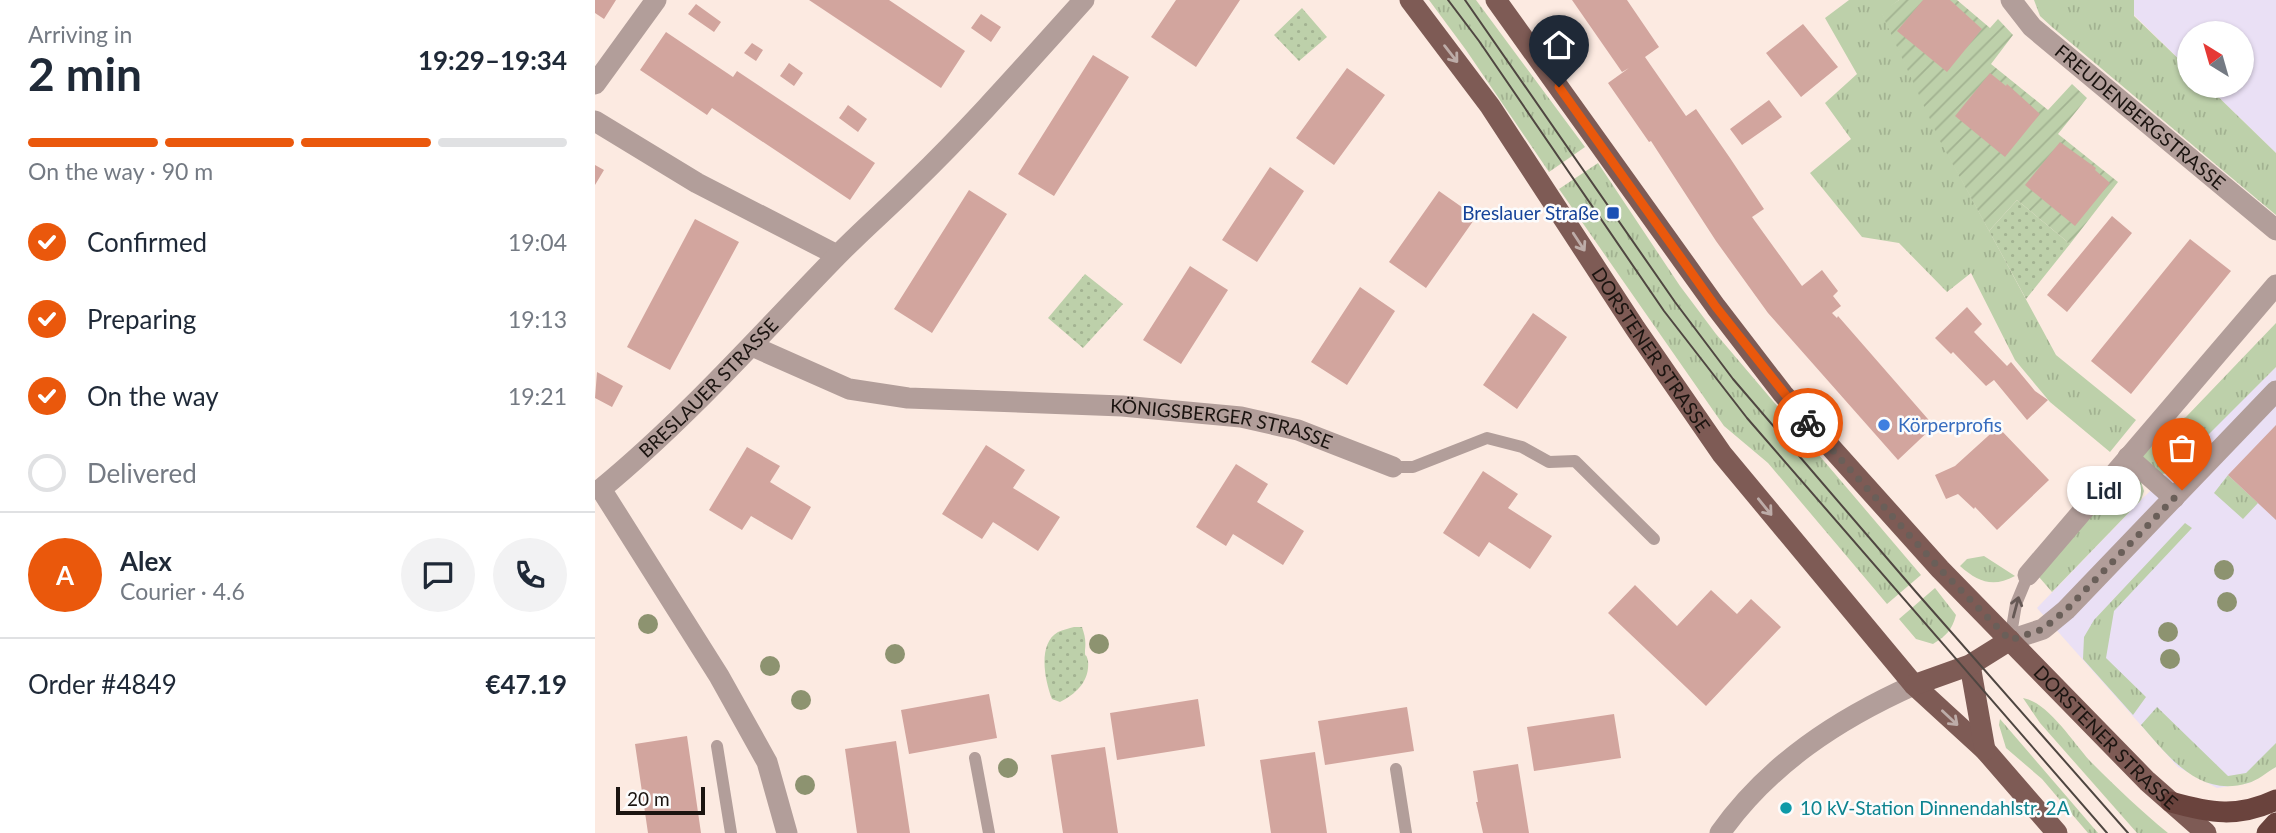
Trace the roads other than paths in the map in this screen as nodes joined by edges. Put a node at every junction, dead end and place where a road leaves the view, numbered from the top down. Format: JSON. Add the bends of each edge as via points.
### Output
{"nodes":[{"id":1,"x":656,"y":0,"type":"edge"},
{"id":2,"x":1084,"y":0,"type":"edge"},
{"id":3,"x":1410,"y":0,"type":"edge"},
{"id":4,"x":1496,"y":0,"type":"edge"},
{"id":5,"x":2011,"y":0,"type":"edge"},
{"id":6,"x":595,"y":84,"type":"edge"},
{"id":7,"x":595,"y":121,"type":"edge"},
{"id":8,"x":2276,"y":230,"type":"edge"},
{"id":9,"x":837,"y":256,"type":"junction"},
{"id":10,"x":2276,"y":285,"type":"edge"},
{"id":11,"x":752,"y":346,"type":"junction"},
{"id":12,"x":2276,"y":391,"type":"edge"},
{"id":13,"x":2128,"y":457,"type":"junction"},
{"id":14,"x":1393,"y":467,"type":"joint"},
{"id":15,"x":598,"y":489,"type":"edge"},
{"id":16,"x":2174,"y":498,"type":"junction"},
{"id":17,"x":1654,"y":539,"type":"dead end"},
{"id":18,"x":2028,"y":575,"type":"joint"},
{"id":19,"x":2010,"y":640,"type":"junction"},
{"id":20,"x":1970,"y":665,"type":"junction"},
{"id":21,"x":1914,"y":685,"type":"junction"},
{"id":22,"x":717,"y":746,"type":"dead end"},
{"id":23,"x":1985,"y":750,"type":"junction"},
{"id":24,"x":975,"y":758,"type":"dead end"},
{"id":25,"x":1397,"y":769,"type":"dead end"},
{"id":26,"x":2276,"y":800,"type":"edge"},
{"id":27,"x":2171,"y":802,"type":"junction"},
{"id":28,"x":2276,"y":823,"type":"edge"},
{"id":29,"x":731,"y":833,"type":"edge"},
{"id":30,"x":787,"y":833,"type":"edge"},
{"id":31,"x":989,"y":833,"type":"edge"},
{"id":32,"x":1406,"y":833,"type":"edge"},
{"id":33,"x":1720,"y":833,"type":"edge"},
{"id":34,"x":2057,"y":833,"type":"edge"},
{"id":35,"x":2190,"y":833,"type":"edge"},
{"id":36,"x":2206,"y":833,"type":"edge"},
{"id":37,"x":2267,"y":833,"type":"edge"}],
"edges":[{"from":1,"to":6,"type":"street"},
{"from":2,"to":9,"type":"street","name":"BRESLAUER STRASSE","via":[[967,129]]},
{"from":3,"to":21,"type":"main road","name":"DORSTENER STRASSE","one_way":true,"via":[[1490,106],[1722,454]]},
{"from":4,"to":19,"type":"main road","name":"DORSTENER STRASSE","via":[[1783,394]]},
{"from":5,"to":8,"type":"street","name":"FREUDENBERGSTRASSE","via":[[2032,27]]},
{"from":7,"to":9,"type":"street","via":[[697,183]]},
{"from":9,"to":11,"type":"street","name":"BRESLAUER STRASSE"},
{"from":10,"to":13,"type":"street"},
{"from":11,"to":14,"type":"street","name":"KÖNIGSBERGER STRASSE","via":[[849,389],[908,398],[1095,405],[1241,417],[1298,430]]},
{"from":11,"to":15,"type":"street","name":"BRESLAUER STRASSE","via":[[629,465]]},
{"from":12,"to":16,"type":"street"},
{"from":13,"to":16,"type":"street"},
{"from":13,"to":18,"type":"street"},
{"from":14,"to":17,"type":"lane","name":"KÖNIGSBERGER STRASSE","via":[[1413,467],[1487,439],[1522,447],[1549,463],[1575,461]]},
{"from":15,"to":30,"type":"street","name":"BRESLAUER STRASSE","via":[[719,676],[767,762]]},
{"from":16,"to":19,"type":"street","via":[[2066,610],[2043,629]]},
{"from":19,"to":18,"type":"lane","one_way":true,"via":[[2016,604]]},
{"from":19,"to":20,"type":"main road"},
{"from":19,"to":27,"type":"main road","name":"DORSTENER STRASSE"},
{"from":20,"to":21,"type":"main road"},
{"from":20,"to":23,"type":"main road"},
{"from":21,"to":23,"type":"main road","name":"DORSTENER STRASSE","one_way":true},
{"from":21,"to":33,"type":"street","via":[[1870,705],[1800,749],[1758,786]]},
{"from":22,"to":29,"type":"lane"},
{"from":23,"to":34,"type":"main road","name":"DORSTENER STRASSE"},
{"from":24,"to":31,"type":"lane"},
{"from":25,"to":32,"type":"lane"},
{"from":26,"to":27,"type":"highway","via":[[2237,813]]},
{"from":27,"to":35,"type":"main road"},
{"from":27,"to":36,"type":"main road","name":"DORSTENER STRASSE"},
{"from":28,"to":37,"type":"highway"}]}
